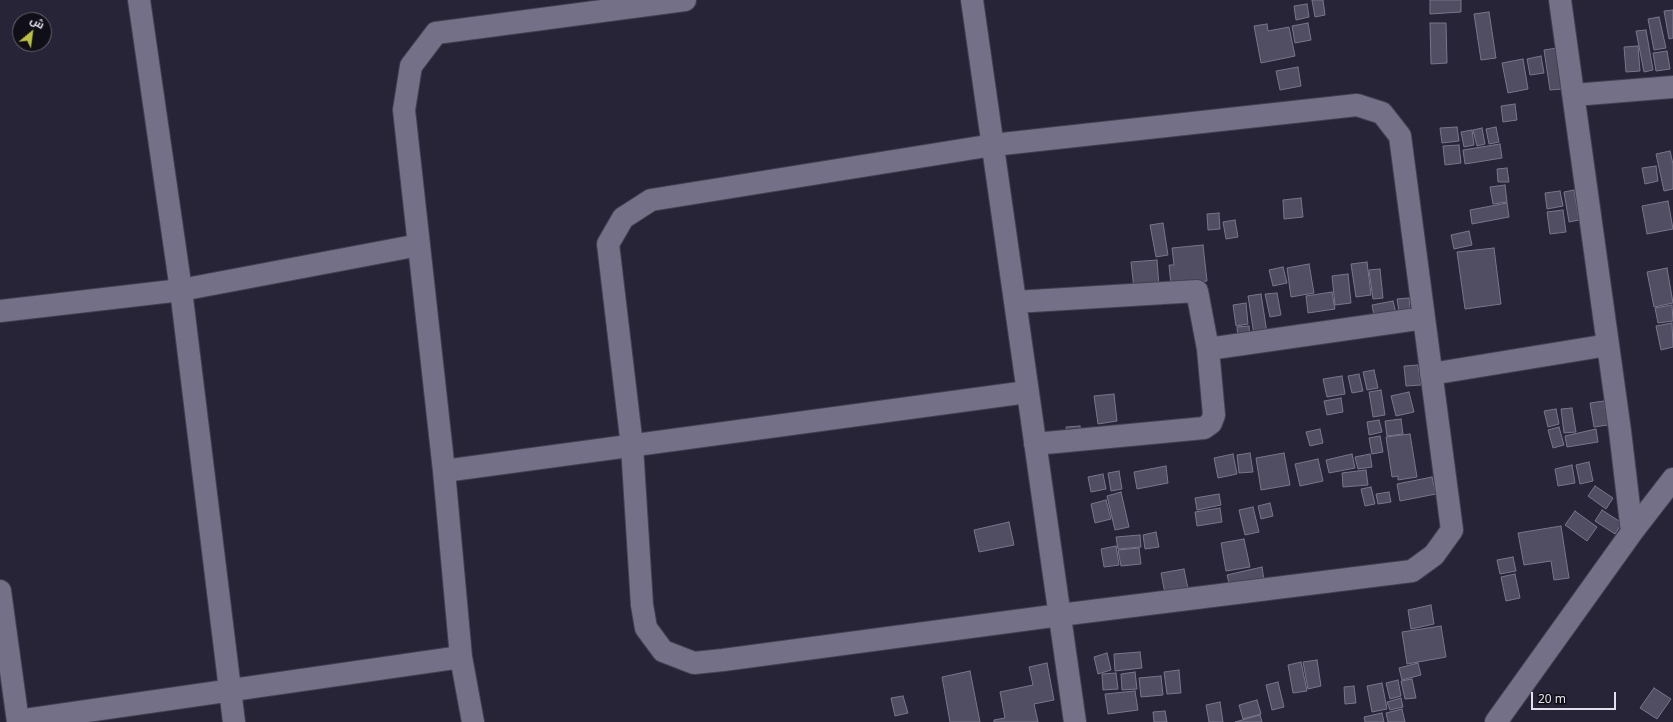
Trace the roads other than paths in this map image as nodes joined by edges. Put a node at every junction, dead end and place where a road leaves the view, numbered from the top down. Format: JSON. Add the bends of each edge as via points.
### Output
{"nodes":[{"id":1,"x":139,"y":0,"type":"edge"},
{"id":2,"x":685,"y":0,"type":"edge"},
{"id":3,"x":972,"y":0,"type":"edge"},
{"id":4,"x":1560,"y":0,"type":"edge"},
{"id":5,"x":1673,"y":87,"type":"edge"},
{"id":6,"x":1574,"y":95,"type":"junction"},
{"id":7,"x":993,"y":145,"type":"junction"},
{"id":8,"x":419,"y":245,"type":"junction"},
{"id":9,"x":181,"y":290,"type":"junction"},
{"id":10,"x":1015,"y":302,"type":"junction"},
{"id":11,"x":0,"y":311,"type":"edge"},
{"id":12,"x":1424,"y":318,"type":"junction"},
{"id":13,"x":1608,"y":345,"type":"junction"},
{"id":14,"x":1208,"y":348,"type":"junction"},
{"id":15,"x":1431,"y":374,"type":"junction"},
{"id":16,"x":1028,"y":392,"type":"junction"},
{"id":17,"x":1035,"y":444,"type":"junction"},
{"id":18,"x":632,"y":446,"type":"junction"},
{"id":19,"x":444,"y":471,"type":"junction"},
{"id":20,"x":1673,"y":479,"type":"edge"},
{"id":21,"x":1632,"y":532,"type":"junction"},
{"id":22,"x":0,"y":591,"type":"edge"},
{"id":23,"x":1060,"y":614,"type":"junction"},
{"id":24,"x":461,"y":657,"type":"junction"},
{"id":25,"x":230,"y":691,"type":"junction"},
{"id":26,"x":18,"y":721,"type":"edge"},
{"id":27,"x":234,"y":722,"type":"edge"},
{"id":28,"x":473,"y":722,"type":"edge"},
{"id":29,"x":1075,"y":722,"type":"edge"},
{"id":30,"x":1496,"y":722,"type":"edge"}],
"edges":[{"from":1,"to":9,"type":"street"},
{"from":2,"to":8,"type":"street","via":[[436,33],[411,66],[404,110]]},
{"from":3,"to":7,"type":"street"},
{"from":4,"to":6,"type":"street"},
{"from":5,"to":6,"type":"street"},
{"from":6,"to":13,"type":"street"},
{"from":7,"to":10,"type":"street"},
{"from":7,"to":12,"type":"street","via":[[1357,106],[1382,113],[1400,136]]},
{"from":7,"to":18,"type":"street","via":[[651,200],[623,218],[608,244]]},
{"from":8,"to":9,"type":"street"},
{"from":8,"to":19,"type":"street"},
{"from":9,"to":11,"type":"street"},
{"from":9,"to":25,"type":"street"},
{"from":10,"to":14,"type":"street","via":[[1196,291]]},
{"from":10,"to":16,"type":"street"},
{"from":12,"to":14,"type":"street"},
{"from":12,"to":15,"type":"street"},
{"from":13,"to":15,"type":"street"},
{"from":13,"to":21,"type":"street"},
{"from":14,"to":17,"type":"street","via":[[1214,415],[1211,423],[1204,428]]},
{"from":15,"to":23,"type":"street","via":[[1452,530],[1434,555],[1412,571]]},
{"from":16,"to":17,"type":"street"},
{"from":16,"to":18,"type":"street"},
{"from":17,"to":23,"type":"street"},
{"from":18,"to":19,"type":"street"},
{"from":18,"to":23,"type":"street","via":[[642,605],[646,628],[663,651],[694,663]]},
{"from":19,"to":24,"type":"street"},
{"from":20,"to":21,"type":"street"},
{"from":21,"to":30,"type":"street"},
{"from":22,"to":26,"type":"street"},
{"from":23,"to":29,"type":"street"},
{"from":24,"to":25,"type":"street"},
{"from":24,"to":28,"type":"street"},
{"from":25,"to":26,"type":"street"},
{"from":25,"to":27,"type":"street"}]}
